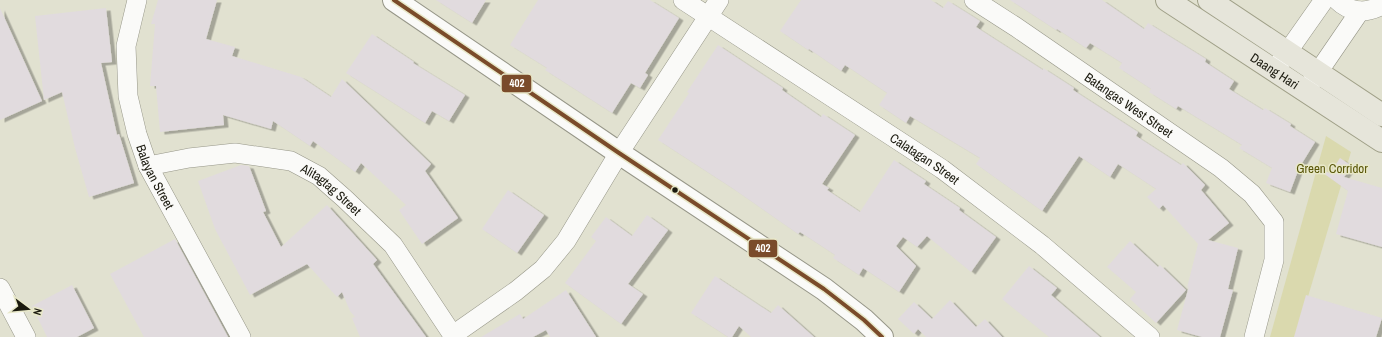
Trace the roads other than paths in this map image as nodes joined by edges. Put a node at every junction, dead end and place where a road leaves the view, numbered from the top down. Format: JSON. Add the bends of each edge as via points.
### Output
{"nodes":[{"id":1,"x":137,"y":0,"type":"edge"},
{"id":2,"x":394,"y":0,"type":"edge"},
{"id":3,"x":683,"y":0,"type":"edge"},
{"id":4,"x":719,"y":0,"type":"edge"},
{"id":5,"x":974,"y":0,"type":"edge"},
{"id":6,"x":1168,"y":0,"type":"edge"},
{"id":7,"x":1209,"y":0,"type":"edge"},
{"id":8,"x":1324,"y":0,"type":"edge"},
{"id":9,"x":1336,"y":0,"type":"edge"},
{"id":10,"x":1382,"y":5,"type":"edge"},
{"id":11,"x":1360,"y":11,"type":"junction"},
{"id":12,"x":709,"y":17,"type":"junction"},
{"id":13,"x":1288,"y":52,"type":"junction"},
{"id":14,"x":1274,"y":70,"type":"junction"},
{"id":15,"x":1318,"y":72,"type":"junction"},
{"id":16,"x":1305,"y":91,"type":"junction"},
{"id":17,"x":1382,"y":115,"type":"edge"},
{"id":18,"x":1382,"y":141,"type":"edge"},
{"id":19,"x":619,"y":153,"type":"junction"},
{"id":20,"x":148,"y":166,"type":"junction"},
{"id":21,"x":0,"y":288,"type":"edge"},
{"id":22,"x":22,"y":336,"type":"edge"},
{"id":23,"x":453,"y":336,"type":"edge"},
{"id":24,"x":241,"y":337,"type":"edge"},
{"id":25,"x":882,"y":337,"type":"edge"},
{"id":26,"x":1150,"y":337,"type":"edge"},
{"id":27,"x":1254,"y":337,"type":"edge"}],
"edges":[{"from":1,"to":20,"type":"street","name":"Balayan Street","via":[[126,46],[128,96]]},
{"from":2,"to":19,"type":"street"},
{"from":3,"to":12,"type":"street","name":"Calatagan Street"},
{"from":4,"to":12,"type":"street"},
{"from":5,"to":27,"type":"street","name":"Batangas West Street","via":[[1221,168],[1252,194],[1274,222],[1274,260]]},
{"from":6,"to":14,"type":"main road","name":"Daang Hari"},
{"from":7,"to":13,"type":"main road","name":"Daang Hari"},
{"from":8,"to":13,"type":"street"},
{"from":9,"to":11,"type":"street","via":[[1350,10]]},
{"from":10,"to":11,"type":"street"},
{"from":11,"to":15,"type":"street"},
{"from":12,"to":19,"type":"street"},
{"from":12,"to":26,"type":"street","name":"Calatagan Street","via":[[942,169],[1042,245]]},
{"from":13,"to":14,"type":"street"},
{"from":13,"to":15,"type":"main road","name":"Daang Hari"},
{"from":14,"to":16,"type":"main road","name":"Daang Hari"},
{"from":15,"to":16,"type":"street"},
{"from":15,"to":17,"type":"main road","name":"Daang Hari"},
{"from":16,"to":18,"type":"main road","name":"Daang Hari"},
{"from":19,"to":23,"type":"street","via":[[566,241],[543,269]]},
{"from":19,"to":25,"type":"street","via":[[824,289]]},
{"from":20,"to":23,"type":"street","name":"Alitagtag Street","via":[[189,158],[235,154],[291,161],[319,176],[394,245]]},
{"from":20,"to":24,"type":"street","name":"Balayan Street"},
{"from":21,"to":22,"type":"street"}]}
